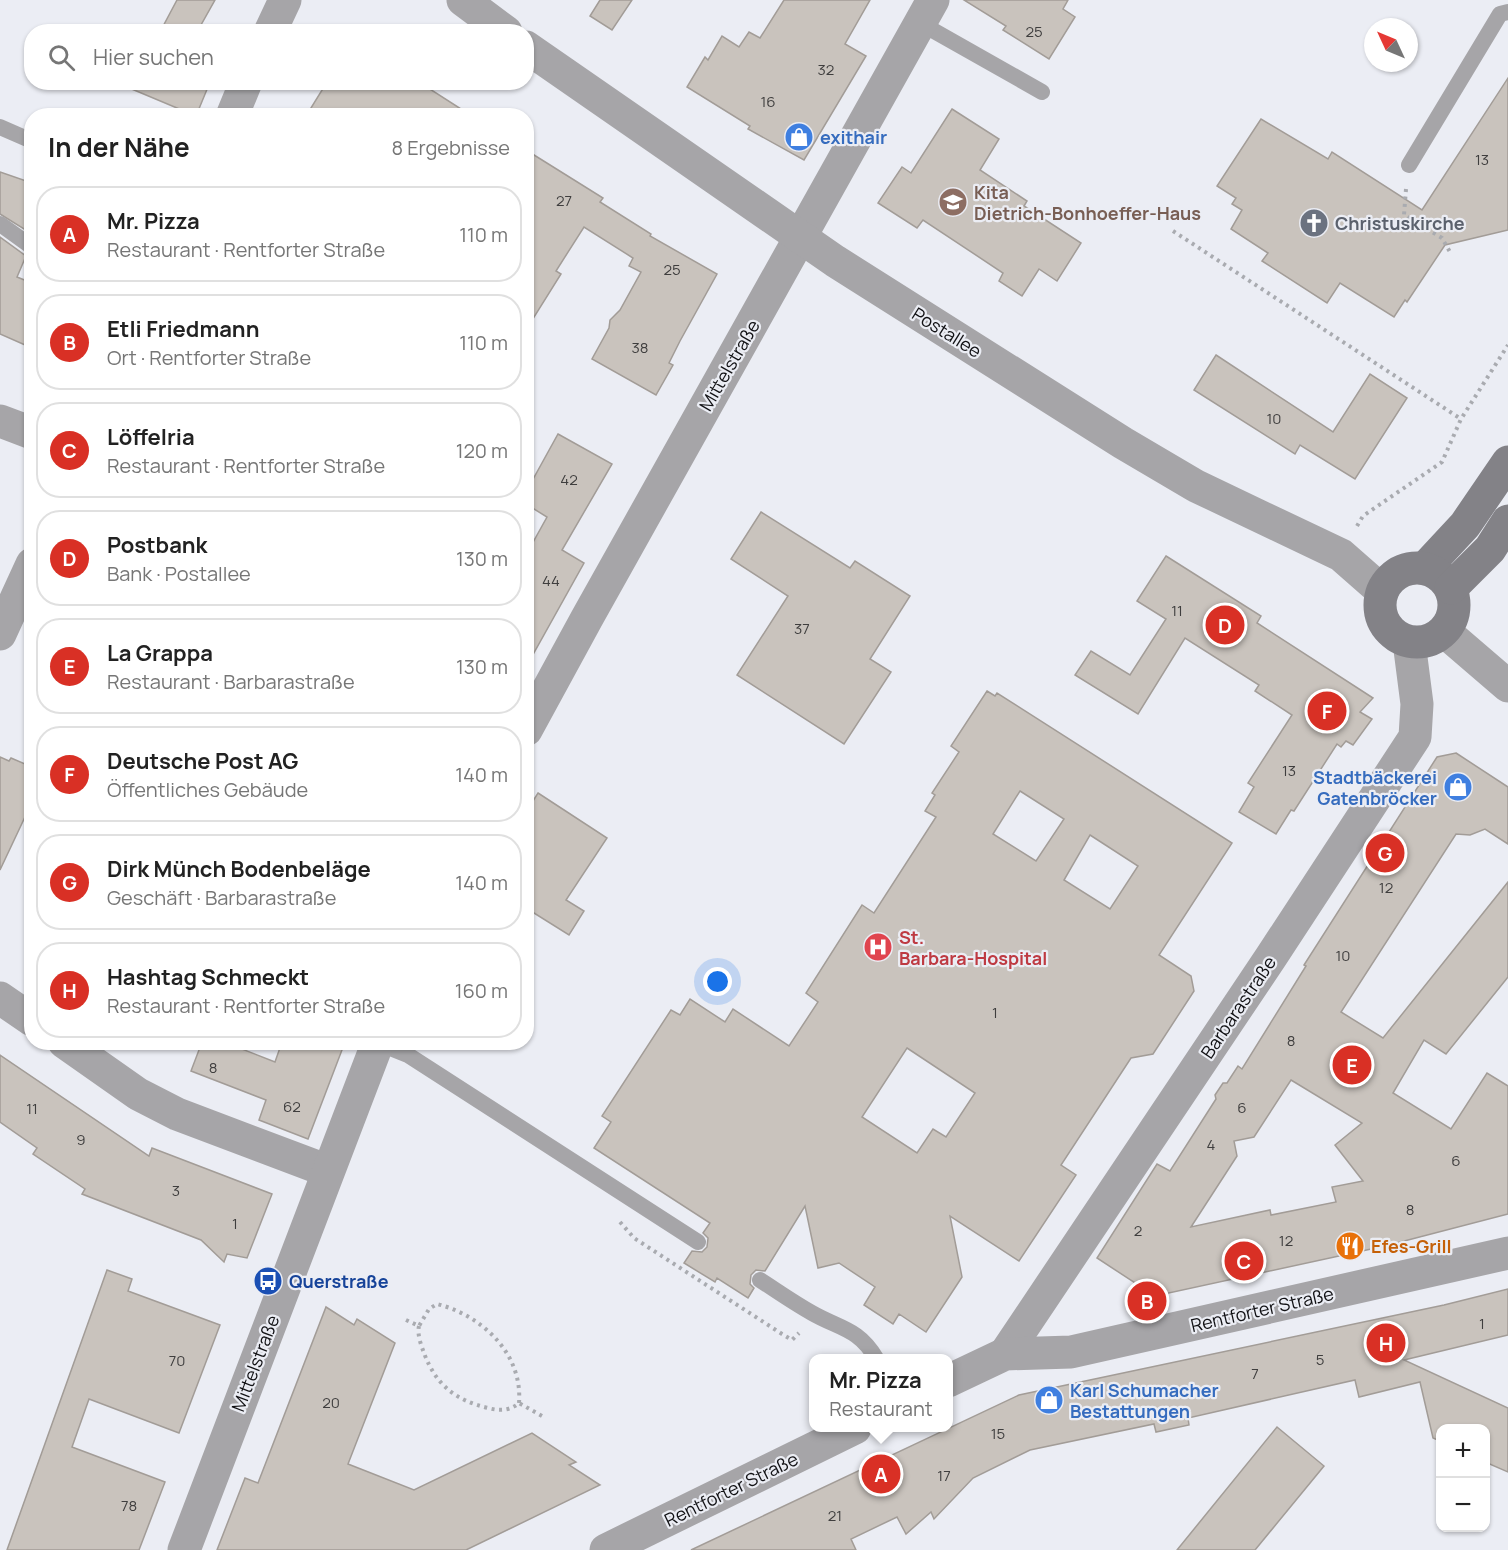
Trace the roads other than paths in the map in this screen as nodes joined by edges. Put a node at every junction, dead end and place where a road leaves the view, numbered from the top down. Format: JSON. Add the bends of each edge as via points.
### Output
{"nodes":[{"id":1,"x":285,"y":0,"type":"edge"},
{"id":2,"x":463,"y":0,"type":"edge"},
{"id":3,"x":927,"y":12,"type":"edge"},
{"id":4,"x":1508,"y":12,"type":"edge"},
{"id":5,"x":274,"y":24,"type":"edge"},
{"id":6,"x":495,"y":24,"type":"edge"},
{"id":7,"x":534,"y":53,"type":"edge"},
{"id":8,"x":243,"y":90,"type":"edge"},
{"id":9,"x":1042,"y":92,"type":"dead end"},
{"id":10,"x":235,"y":108,"type":"edge"},
{"id":11,"x":0,"y":127,"type":"edge"},
{"id":12,"x":24,"y":138,"type":"edge"},
{"id":13,"x":1409,"y":165,"type":"road end"},
{"id":14,"x":0,"y":224,"type":"edge"},
{"id":15,"x":801,"y":238,"type":"junction"},
{"id":16,"x":24,"y":241,"type":"edge"},
{"id":17,"x":0,"y":421,"type":"edge"},
{"id":18,"x":24,"y":430,"type":"edge"},
{"id":19,"x":1508,"y":462,"type":"edge"},
{"id":20,"x":1508,"y":521,"type":"edge"},
{"id":21,"x":1425,"y":568,"type":"junction"},
{"id":22,"x":24,"y":582,"type":"edge"},
{"id":23,"x":1450,"y":588,"type":"junction"},
{"id":24,"x":1382,"y":591,"type":"junction"},
{"id":25,"x":1444,"y":631,"type":"junction"},
{"id":26,"x":0,"y":634,"type":"edge"},
{"id":27,"x":1409,"y":642,"type":"junction"},
{"id":28,"x":1508,"y":686,"type":"edge"},
{"id":29,"x":534,"y":715,"type":"edge"},
{"id":30,"x":0,"y":999,"type":"edge"},
{"id":31,"x":24,"y":1015,"type":"edge"},
{"id":32,"x":75,"y":1050,"type":"edge"},
{"id":33,"x":375,"y":1050,"type":"edge"},
{"id":34,"x":396,"y":1050,"type":"edge"},
{"id":35,"x":328,"y":1171,"type":"junction"},
{"id":36,"x":698,"y":1242,"type":"dead end"},
{"id":37,"x":1508,"y":1253,"type":"edge"},
{"id":38,"x":760,"y":1280,"type":"dead end"},
{"id":39,"x":873,"y":1354,"type":"edge"},
{"id":40,"x":1005,"y":1354,"type":"junction"},
{"id":41,"x":953,"y":1379,"type":"edge"},
{"id":42,"x":847,"y":1432,"type":"edge"},
{"id":43,"x":184,"y":1550,"type":"edge"},
{"id":44,"x":606,"y":1550,"type":"edge"}],
"edges":[{"from":1,"to":5,"type":"street"},
{"from":2,"to":6,"type":"street"},
{"from":3,"to":9,"type":"lane"},
{"from":3,"to":15,"type":"street","name":"Mittelstraße"},
{"from":4,"to":13,"type":"lane","via":[[1500,14]]},
{"from":7,"to":15,"type":"street","name":"Postallee"},
{"from":8,"to":10,"type":"street"},
{"from":11,"to":12,"type":"lane"},
{"from":14,"to":16,"type":"lane"},
{"from":15,"to":24,"type":"street","name":"Postallee","via":[[1196,486],[1341,555]]},
{"from":15,"to":29,"type":"street","name":"Mittelstraße"},
{"from":17,"to":18,"type":"street"},
{"from":19,"to":21,"type":"main road","via":[[1465,525]]},
{"from":20,"to":23,"type":"main road","via":[[1490,549]]},
{"from":21,"to":23,"type":"main road","via":[[1440,575]]},
{"from":21,"to":24,"type":"main road","via":[[1408,568],[1392,577]]},
{"from":22,"to":26,"type":"street"},
{"from":23,"to":25,"type":"main road","via":[[1453,611]]},
{"from":24,"to":27,"type":"main road","via":[[1379,612],[1390,632]]},
{"from":25,"to":27,"type":"main road","via":[[1428,641]]},
{"from":25,"to":28,"type":"street"},
{"from":27,"to":40,"type":"street","name":"Barbarastraße","via":[[1417,704],[1415,736]]},
{"from":30,"to":31,"type":"street"},
{"from":32,"to":35,"type":"street","via":[[138,1094],[177,1114]]},
{"from":33,"to":35,"type":"street","name":"Mittelstraße"},
{"from":34,"to":36,"type":"lane"},
{"from":35,"to":43,"type":"street","name":"Mittelstraße"},
{"from":37,"to":40,"type":"street","name":"Rentforter Straße","via":[[1071,1352]]},
{"from":38,"to":39,"type":"lane","via":[[865,1341]]},
{"from":40,"to":41,"type":"street","name":"Rentforter Straße"},
{"from":42,"to":44,"type":"street","name":"Rentforter Straße"}]}
